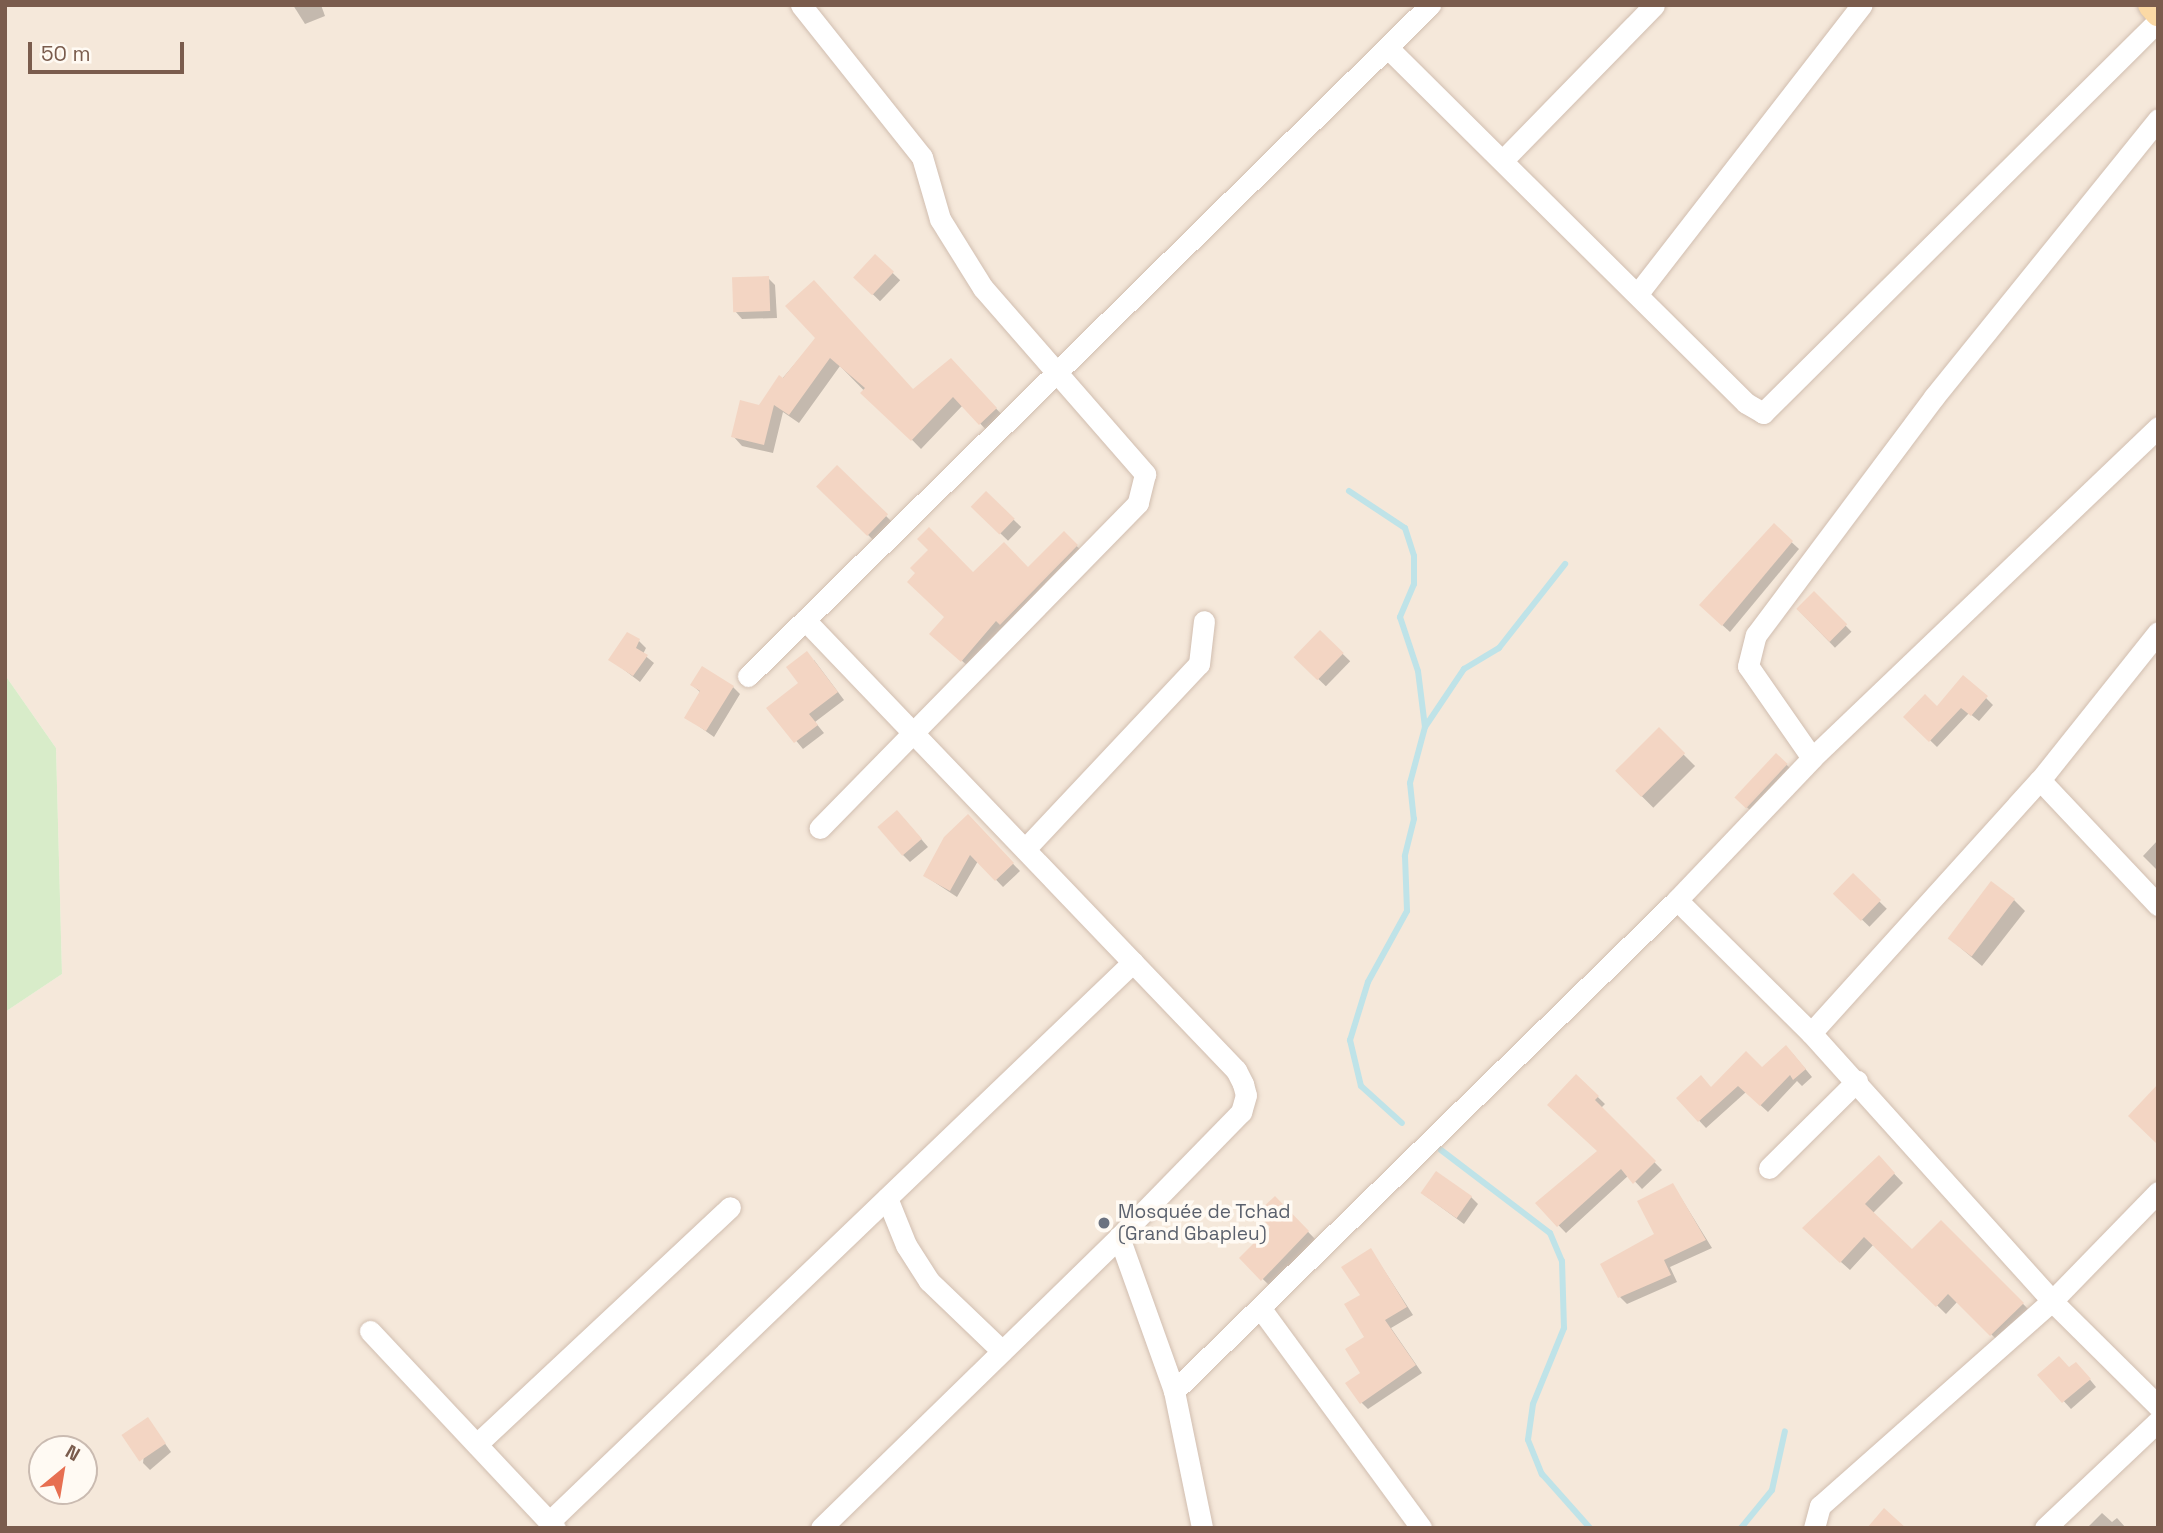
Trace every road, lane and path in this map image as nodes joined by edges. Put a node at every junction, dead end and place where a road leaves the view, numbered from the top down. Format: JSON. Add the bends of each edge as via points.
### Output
{"nodes":[{"id":1,"x":801,"y":5,"type":"edge"},
{"id":2,"x":1430,"y":5,"type":"edge"},
{"id":3,"x":1654,"y":5,"type":"edge"},
{"id":4,"x":1863,"y":5,"type":"edge"},
{"id":5,"x":2151,"y":5,"type":"edge"},
{"id":6,"x":2158,"y":13,"type":"edge"},
{"id":7,"x":2158,"y":21,"type":"edge"},
{"id":8,"x":1388,"y":48,"type":"junction"},
{"id":9,"x":2158,"y":118,"type":"edge"},
{"id":10,"x":1503,"y":160,"type":"junction"},
{"id":11,"x":1639,"y":292,"type":"junction"},
{"id":12,"x":1055,"y":371,"type":"junction"},
{"id":13,"x":2158,"y":427,"type":"edge"},
{"id":14,"x":805,"y":620,"type":"junction"},
{"id":15,"x":1204,"y":621,"type":"dead end"},
{"id":16,"x":2158,"y":632,"type":"edge"},
{"id":17,"x":2151,"y":658,"type":"edge"},
{"id":18,"x":748,"y":676,"type":"dead end"},
{"id":19,"x":915,"y":734,"type":"junction"},
{"id":20,"x":1812,"y":758,"type":"junction"},
{"id":21,"x":2040,"y":780,"type":"junction"},
{"id":22,"x":820,"y":828,"type":"dead end"},
{"id":23,"x":1025,"y":849,"type":"junction"},
{"id":24,"x":1677,"y":900,"type":"junction"},
{"id":25,"x":2158,"y":905,"type":"edge"},
{"id":26,"x":1133,"y":962,"type":"junction"},
{"id":27,"x":1811,"y":1033,"type":"junction"},
{"id":28,"x":1857,"y":1081,"type":"junction"},
{"id":29,"x":1769,"y":1168,"type":"dead end"},
{"id":30,"x":2158,"y":1192,"type":"edge"},
{"id":31,"x":887,"y":1198,"type":"junction"},
{"id":32,"x":730,"y":1207,"type":"dead end"},
{"id":33,"x":1119,"y":1237,"type":"junction"},
{"id":34,"x":2052,"y":1301,"type":"junction"},
{"id":35,"x":1261,"y":1309,"type":"junction"},
{"id":36,"x":370,"y":1331,"type":"dead end"},
{"id":37,"x":1002,"y":1351,"type":"junction"},
{"id":38,"x":1174,"y":1391,"type":"junction"},
{"id":39,"x":2158,"y":1406,"type":"edge"},
{"id":40,"x":2158,"y":1421,"type":"edge"},
{"id":41,"x":478,"y":1443,"type":"junction"},
{"id":42,"x":552,"y":1525,"type":"edge"},
{"id":43,"x":821,"y":1528,"type":"edge"},
{"id":44,"x":1202,"y":1528,"type":"edge"},
{"id":45,"x":1421,"y":1528,"type":"edge"},
{"id":46,"x":1814,"y":1528,"type":"edge"},
{"id":47,"x":2045,"y":1528,"type":"edge"}],
"edges":[{"from":1,"to":12,"type":"street","via":[[922,158],[940,219],[952,241],[984,288]]},
{"from":2,"to":8,"type":"street"},
{"from":3,"to":10,"type":"street"},
{"from":4,"to":11,"type":"street"},
{"from":5,"to":6,"type":"main road"},
{"from":7,"to":11,"type":"street","via":[[1763,413],[1746,403]]},
{"from":8,"to":10,"type":"street"},
{"from":8,"to":12,"type":"street"},
{"from":9,"to":20,"type":"street","via":[[1934,397],[1756,635],[1748,666]]},
{"from":10,"to":11,"type":"street"},
{"from":12,"to":14,"type":"street"},
{"from":12,"to":19,"type":"street","via":[[1145,474],[1144,489],[1138,503]]},
{"from":13,"to":20,"type":"street"},
{"from":14,"to":18,"type":"street"},
{"from":14,"to":19,"type":"street"},
{"from":15,"to":23,"type":"street","via":[[1199,664]]},
{"from":16,"to":17,"type":"street"},
{"from":17,"to":21,"type":"street"},
{"from":19,"to":22,"type":"street"},
{"from":19,"to":23,"type":"street"},
{"from":20,"to":24,"type":"street"},
{"from":21,"to":25,"type":"street"},
{"from":21,"to":27,"type":"street"},
{"from":23,"to":26,"type":"street"},
{"from":24,"to":27,"type":"street"},
{"from":24,"to":35,"type":"street"},
{"from":26,"to":31,"type":"street"},
{"from":26,"to":33,"type":"street","via":[[1236,1070],[1246,1095],[1241,1112]]},
{"from":27,"to":28,"type":"street"},
{"from":28,"to":29,"type":"street"},
{"from":28,"to":34,"type":"street"},
{"from":30,"to":34,"type":"street"},
{"from":31,"to":37,"type":"street","via":[[906,1245],[929,1282]]},
{"from":31,"to":42,"type":"street"},
{"from":32,"to":41,"type":"street"},
{"from":33,"to":37,"type":"street"},
{"from":33,"to":38,"type":"street"},
{"from":34,"to":39,"type":"street"},
{"from":34,"to":46,"type":"street","via":[[1820,1506]]},
{"from":35,"to":38,"type":"street"},
{"from":35,"to":45,"type":"street"},
{"from":36,"to":41,"type":"street"},
{"from":37,"to":43,"type":"street"},
{"from":38,"to":44,"type":"street"},
{"from":40,"to":47,"type":"street"},
{"from":41,"to":42,"type":"street"}]}
